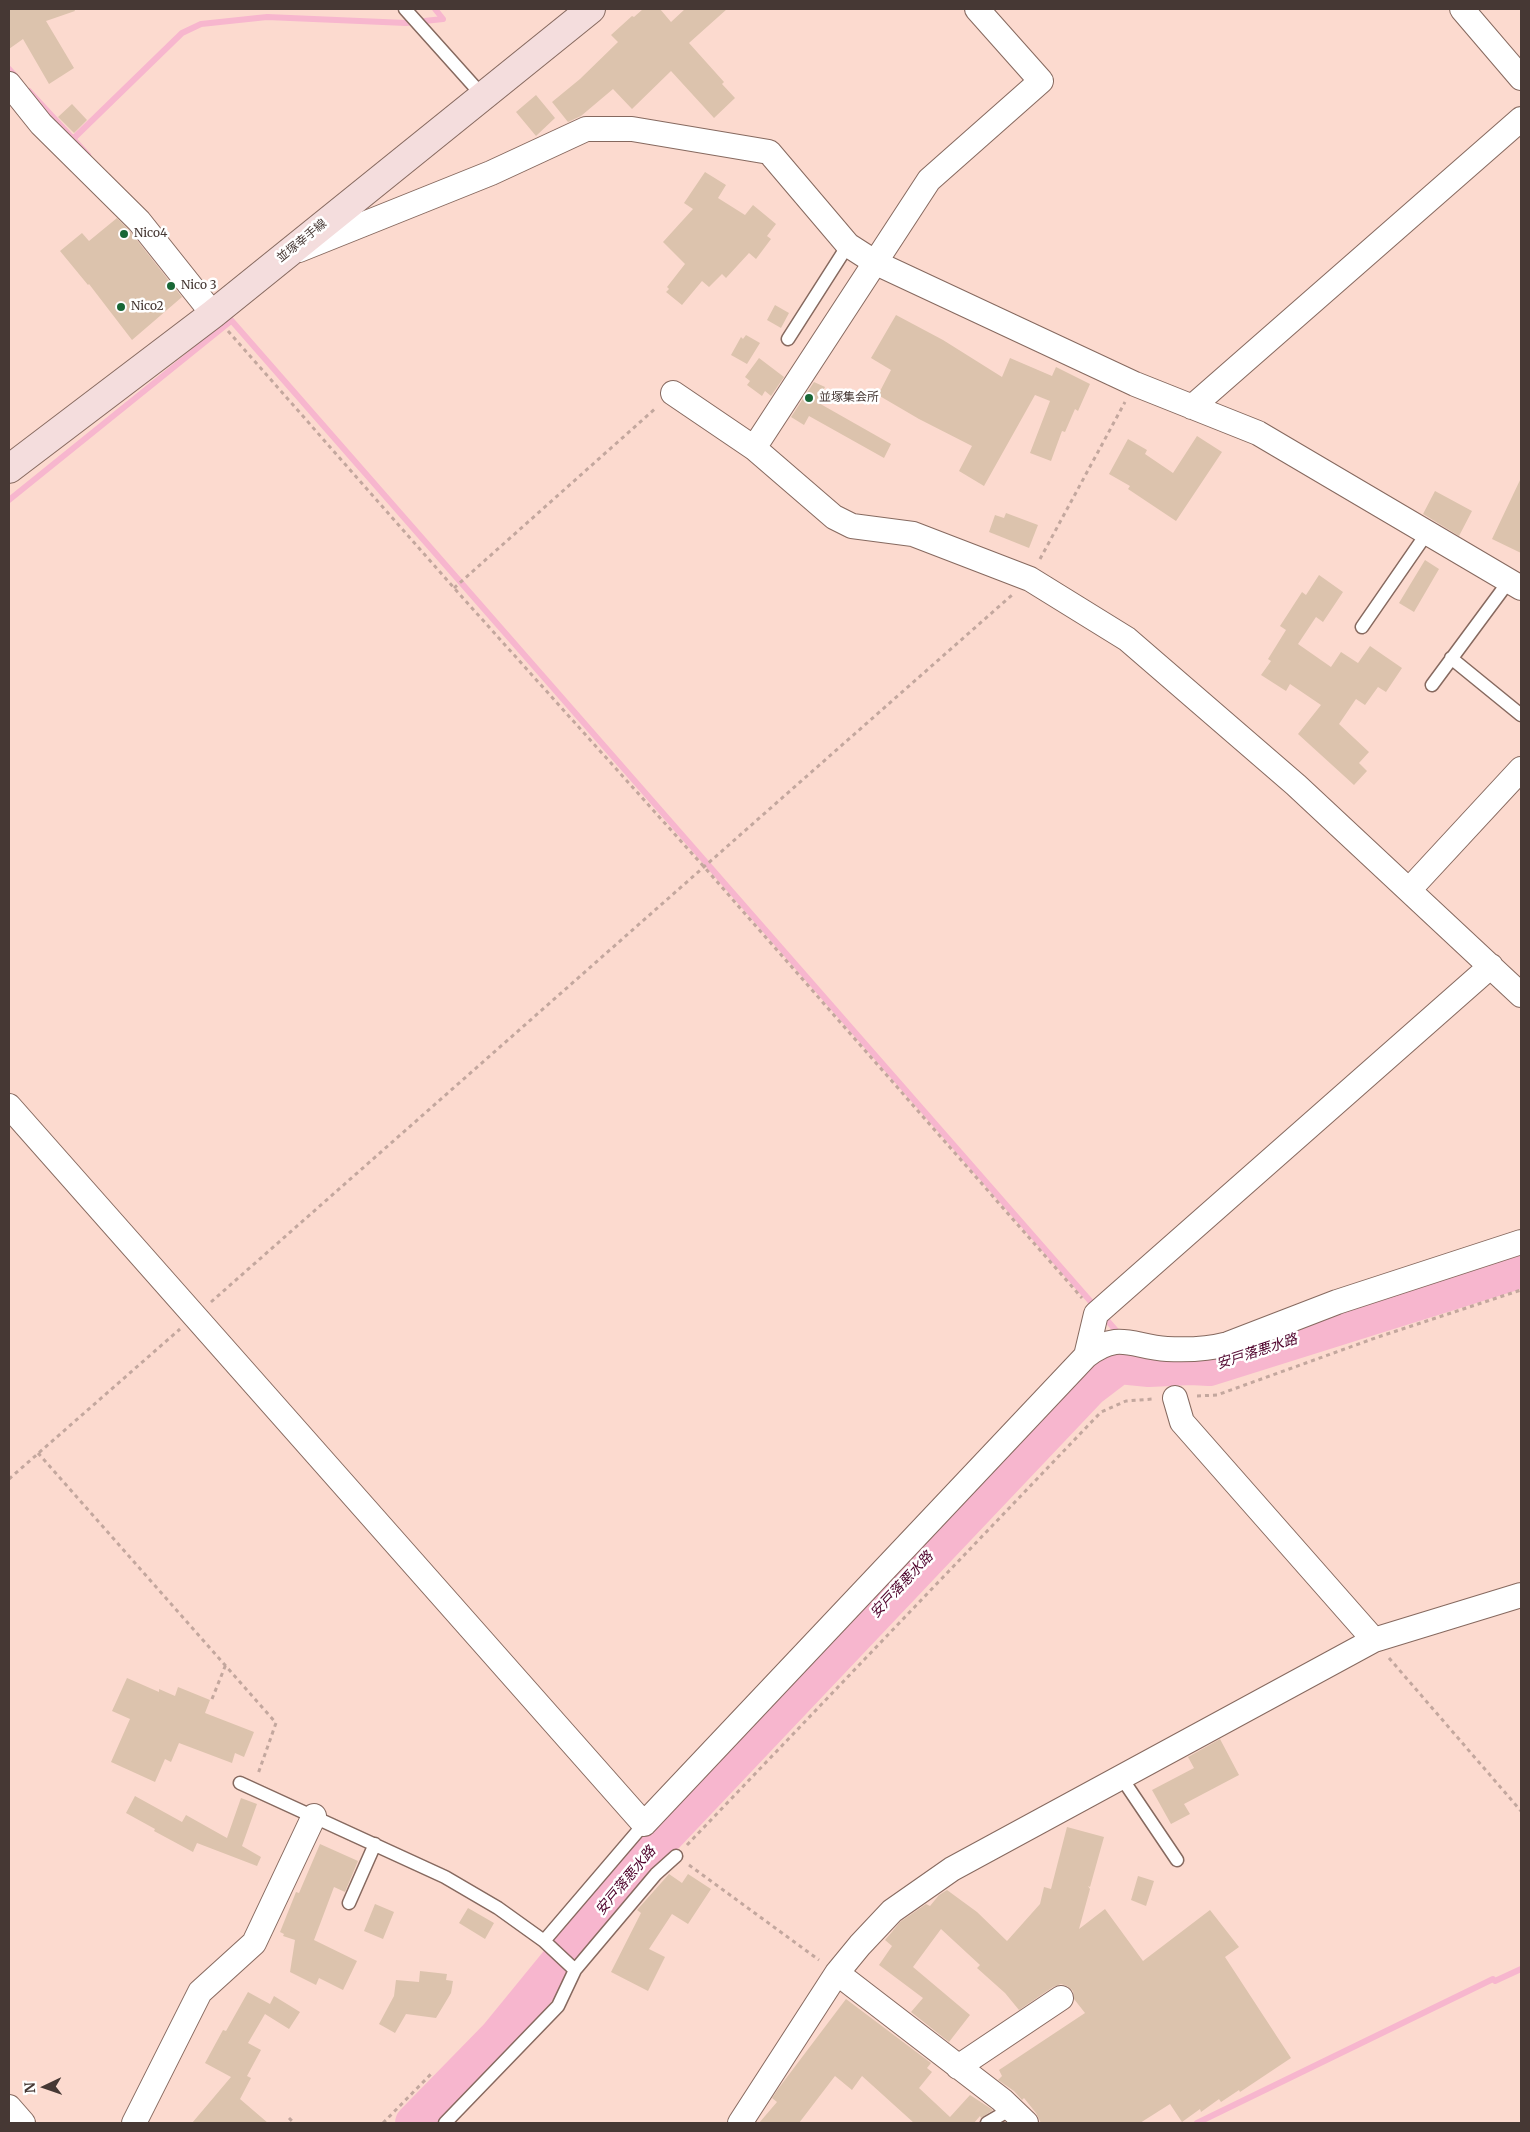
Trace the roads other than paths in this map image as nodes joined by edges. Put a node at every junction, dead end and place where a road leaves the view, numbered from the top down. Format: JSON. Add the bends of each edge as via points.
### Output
{"nodes":[{"id":1,"x":405,"y":9,"type":"edge"},
{"id":2,"x":591,"y":9,"type":"edge"},
{"id":3,"x":977,"y":9,"type":"edge"},
{"id":4,"x":1462,"y":9,"type":"edge"},
{"id":5,"x":1521,"y":78,"type":"edge"},
{"id":6,"x":9,"y":84,"type":"edge"},
{"id":7,"x":482,"y":95,"type":"junction"},
{"id":8,"x":1521,"y":118,"type":"edge"},
{"id":9,"x":848,"y":245,"type":"junction"},
{"id":10,"x":283,"y":256,"type":"junction"},
{"id":11,"x":876,"y":263,"type":"junction"},
{"id":12,"x":213,"y":314,"type":"junction"},
{"id":13,"x":788,"y":339,"type":"dead end"},
{"id":14,"x":673,"y":393,"type":"road end"},
{"id":15,"x":1192,"y":407,"type":"junction"},
{"id":16,"x":754,"y":448,"type":"junction"},
{"id":17,"x":9,"y":469,"type":"edge"},
{"id":18,"x":1427,"y":533,"type":"junction"},
{"id":19,"x":1515,"y":584,"type":"edge"},
{"id":20,"x":1362,"y":627,"type":"dead end"},
{"id":21,"x":1452,"y":658,"type":"junction"},
{"id":22,"x":1432,"y":685,"type":"dead end"},
{"id":23,"x":1521,"y":716,"type":"edge"},
{"id":24,"x":1521,"y":770,"type":"edge"},
{"id":25,"x":1409,"y":890,"type":"junction"},
{"id":26,"x":1491,"y":966,"type":"junction"},
{"id":27,"x":1521,"y":994,"type":"edge"},
{"id":28,"x":9,"y":1106,"type":"edge"},
{"id":29,"x":1521,"y":1242,"type":"edge"},
{"id":30,"x":1086,"y":1356,"type":"junction"},
{"id":31,"x":1175,"y":1398,"type":"road end"},
{"id":32,"x":1521,"y":1595,"type":"edge"},
{"id":33,"x":1374,"y":1640,"type":"junction"},
{"id":34,"x":1121,"y":1777,"type":"junction"},
{"id":35,"x":240,"y":1783,"type":"dead end"},
{"id":36,"x":314,"y":1816,"type":"junction"},
{"id":37,"x":644,"y":1824,"type":"junction"},
{"id":38,"x":375,"y":1844,"type":"junction"},
{"id":39,"x":676,"y":1856,"type":"road end"},
{"id":40,"x":1177,"y":1860,"type":"dead end"},
{"id":41,"x":349,"y":1903,"type":"dead end"},
{"id":42,"x":544,"y":1941,"type":"junction"},
{"id":43,"x":573,"y":1967,"type":"junction"},
{"id":44,"x":837,"y":1973,"type":"junction"},
{"id":45,"x":1061,"y":1998,"type":"dead end"},
{"id":46,"x":958,"y":2066,"type":"junction"},
{"id":47,"x":9,"y":2108,"type":"edge"},
{"id":48,"x":1018,"y":2116,"type":"edge"},
{"id":49,"x":23,"y":2123,"type":"edge"},
{"id":50,"x":134,"y":2123,"type":"edge"},
{"id":51,"x":445,"y":2123,"type":"edge"},
{"id":52,"x":740,"y":2123,"type":"edge"},
{"id":53,"x":987,"y":2123,"type":"edge"}],
"edges":[{"from":1,"to":7,"type":"lane"},
{"from":2,"to":7,"type":"main road","name":"並塚幸手線"},
{"from":3,"to":11,"type":"street","via":[[1041,81],[929,180]]},
{"from":4,"to":5,"type":"street"},
{"from":6,"to":12,"type":"street","via":[[41,124],[140,221]]},
{"from":7,"to":10,"type":"main road","name":"並塚幸手線"},
{"from":8,"to":15,"type":"street"},
{"from":9,"to":10,"type":"street","via":[[769,152],[632,129],[586,129],[491,173]]},
{"from":9,"to":11,"type":"street"},
{"from":9,"to":13,"type":"lane"},
{"from":10,"to":12,"type":"main road","name":"並塚幸手線"},
{"from":11,"to":15,"type":"street"},
{"from":11,"to":16,"type":"street"},
{"from":12,"to":17,"type":"main road","name":"並塚幸手線"},
{"from":14,"to":16,"type":"street"},
{"from":15,"to":18,"type":"street","via":[[1258,434]]},
{"from":16,"to":25,"type":"street","via":[[834,517],[852,526],[913,534],[1030,579],[1127,639],[1296,785]]},
{"from":18,"to":19,"type":"street"},
{"from":18,"to":20,"type":"lane"},
{"from":19,"to":21,"type":"lane"},
{"from":21,"to":22,"type":"lane"},
{"from":21,"to":23,"type":"lane"},
{"from":24,"to":25,"type":"street"},
{"from":25,"to":26,"type":"street"},
{"from":26,"to":27,"type":"street"},
{"from":26,"to":30,"type":"street","via":[[1096,1314]]},
{"from":28,"to":37,"type":"street"},
{"from":29,"to":30,"type":"street","via":[[1337,1302],[1214,1348],[1168,1349],[1119,1342],[1106,1343]]},
{"from":30,"to":37,"type":"street"},
{"from":31,"to":33,"type":"street","via":[[1182,1422]]},
{"from":32,"to":33,"type":"street"},
{"from":33,"to":34,"type":"street"},
{"from":34,"to":40,"type":"lane"},
{"from":34,"to":44,"type":"street","via":[[952,1869],[892,1911]]},
{"from":35,"to":36,"type":"lane"},
{"from":36,"to":38,"type":"lane"},
{"from":36,"to":50,"type":"street","via":[[254,1943],[200,1992]]},
{"from":37,"to":42,"type":"lane"},
{"from":38,"to":41,"type":"lane"},
{"from":38,"to":42,"type":"lane","via":[[498,1908]]},
{"from":39,"to":43,"type":"lane"},
{"from":42,"to":43,"type":"lane"},
{"from":43,"to":51,"type":"lane","via":[[558,2006]]},
{"from":44,"to":46,"type":"street"},
{"from":44,"to":52,"type":"street"},
{"from":45,"to":46,"type":"street"},
{"from":46,"to":48,"type":"street"},
{"from":47,"to":49,"type":"street"},
{"from":48,"to":53,"type":"lane"}]}
